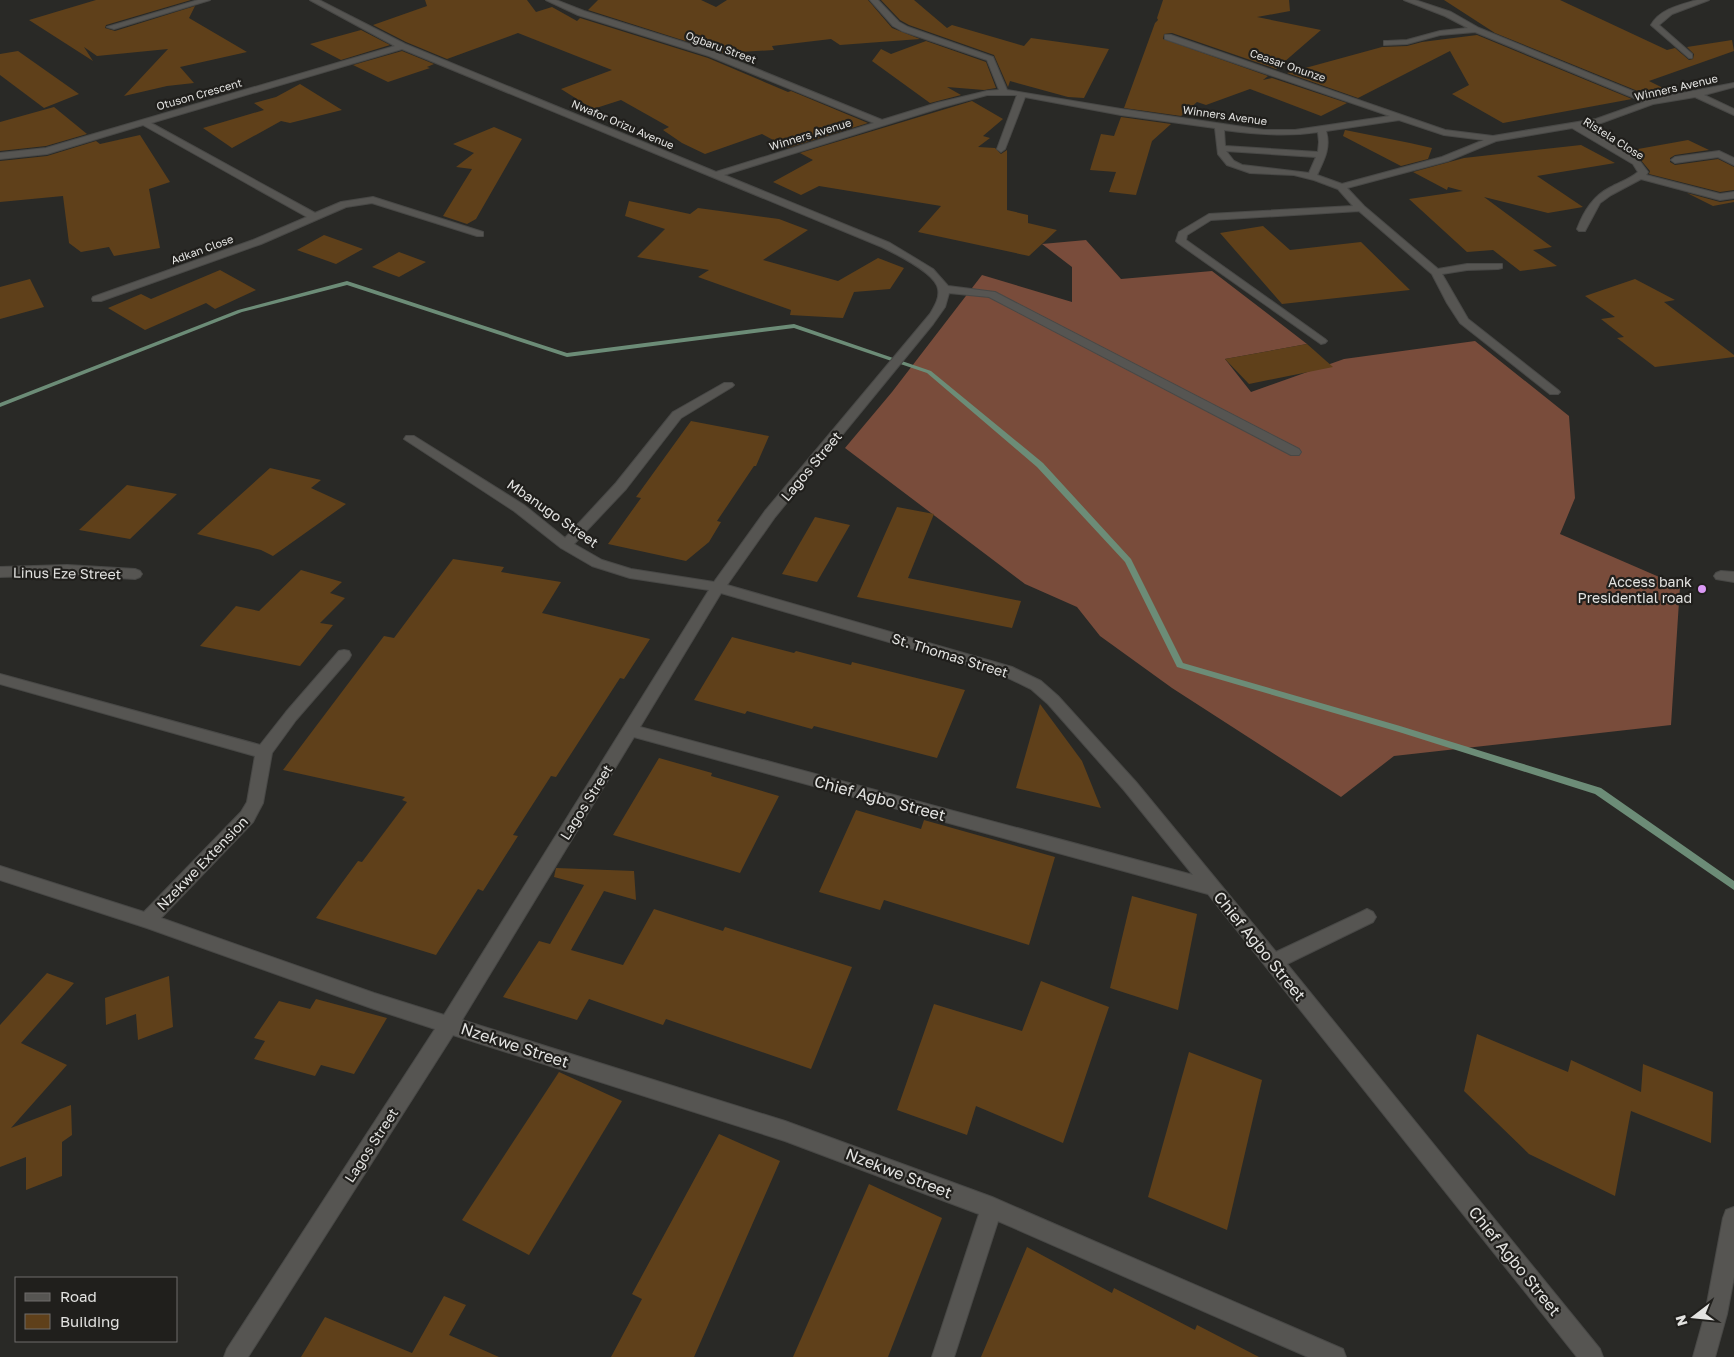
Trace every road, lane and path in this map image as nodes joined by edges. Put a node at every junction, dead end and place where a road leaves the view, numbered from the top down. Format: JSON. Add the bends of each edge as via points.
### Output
{"nodes":[{"id":1,"x":206,"y":0,"type":"edge"},
{"id":2,"x":314,"y":0,"type":"edge"},
{"id":3,"x":550,"y":0,"type":"edge"},
{"id":4,"x":874,"y":0,"type":"edge"},
{"id":5,"x":1408,"y":0,"type":"edge"},
{"id":6,"x":1705,"y":0,"type":"edge"},
{"id":7,"x":111,"y":27,"type":"dead end"},
{"id":8,"x":1476,"y":30,"type":"junction"},
{"id":9,"x":1168,"y":36,"type":"dead end"},
{"id":10,"x":1387,"y":43,"type":"dead end"},
{"id":11,"x":402,"y":46,"type":"junction"},
{"id":12,"x":1689,"y":56,"type":"dead end"},
{"id":13,"x":1734,"y":84,"type":"edge"},
{"id":14,"x":1003,"y":92,"type":"junction"},
{"id":15,"x":1022,"y":94,"type":"junction"},
{"id":16,"x":1696,"y":94,"type":"junction"},
{"id":17,"x":1651,"y":102,"type":"junction"},
{"id":18,"x":1734,"y":112,"type":"edge"},
{"id":19,"x":1400,"y":117,"type":"junction"},
{"id":20,"x":143,"y":122,"type":"junction"},
{"id":21,"x":881,"y":124,"type":"junction"},
{"id":22,"x":1572,"y":125,"type":"junction"},
{"id":23,"x":1219,"y":126,"type":"junction"},
{"id":24,"x":1321,"y":129,"type":"junction"},
{"id":25,"x":1493,"y":139,"type":"junction"},
{"id":26,"x":1221,"y":148,"type":"junction"},
{"id":27,"x":1000,"y":149,"type":"dead end"},
{"id":28,"x":1322,"y":154,"type":"junction"},
{"id":29,"x":0,"y":156,"type":"edge"},
{"id":30,"x":1675,"y":160,"type":"dead end"},
{"id":31,"x":1734,"y":162,"type":"edge"},
{"id":32,"x":716,"y":175,"type":"junction"},
{"id":33,"x":1640,"y":176,"type":"junction"},
{"id":34,"x":1312,"y":177,"type":"junction"},
{"id":35,"x":1341,"y":187,"type":"junction"},
{"id":36,"x":1734,"y":195,"type":"edge"},
{"id":37,"x":1361,"y":208,"type":"junction"},
{"id":38,"x":314,"y":217,"type":"junction"},
{"id":39,"x":1582,"y":229,"type":"dead end"},
{"id":40,"x":480,"y":234,"type":"dead end"},
{"id":41,"x":1498,"y":266,"type":"dead end"},
{"id":42,"x":1436,"y":272,"type":"junction"},
{"id":43,"x":944,"y":289,"type":"junction"},
{"id":44,"x":97,"y":299,"type":"dead end"},
{"id":45,"x":1321,"y":341,"type":"dead end"},
{"id":46,"x":728,"y":386,"type":"dead end"},
{"id":47,"x":1554,"y":392,"type":"dead end"},
{"id":48,"x":410,"y":439,"type":"dead end"},
{"id":49,"x":1295,"y":452,"type":"dead end"},
{"id":50,"x":566,"y":544,"type":"junction"},
{"id":51,"x":0,"y":572,"type":"edge"},
{"id":52,"x":135,"y":574,"type":"dead end"},
{"id":53,"x":718,"y":587,"type":"junction"},
{"id":54,"x":344,"y":655,"type":"dead end"},
{"id":55,"x":0,"y":679,"type":"edge"},
{"id":56,"x":630,"y":730,"type":"junction"},
{"id":57,"x":264,"y":752,"type":"junction"},
{"id":58,"x":0,"y":872,"type":"edge"},
{"id":59,"x":1214,"y":888,"type":"junction"},
{"id":60,"x":1367,"y":917,"type":"dead end"},
{"id":61,"x":147,"y":921,"type":"junction"},
{"id":62,"x":1273,"y":962,"type":"junction"},
{"id":63,"x":449,"y":1024,"type":"junction"},
{"id":64,"x":992,"y":1208,"type":"junction"},
{"id":65,"x":1734,"y":1218,"type":"edge"},
{"id":66,"x":235,"y":1357,"type":"edge"},
{"id":67,"x":943,"y":1357,"type":"edge"},
{"id":68,"x":1335,"y":1357,"type":"edge"},
{"id":69,"x":1592,"y":1357,"type":"edge"},
{"id":70,"x":1704,"y":1357,"type":"edge"}],
"edges":[{"from":1,"to":7,"type":"street"},
{"from":2,"to":11,"type":"street","name":"Nwafor Orizu Avenue"},
{"from":3,"to":21,"type":"street","name":"Ogbaru Street","via":[[712,54]]},
{"from":4,"to":14,"type":"street","via":[[905,29],[990,59]]},
{"from":5,"to":8,"type":"street","via":[[1448,14]]},
{"from":6,"to":12,"type":"street","via":[[1663,15],[1656,21],[1655,25]]},
{"from":8,"to":10,"type":"street"},
{"from":8,"to":17,"type":"street"},
{"from":9,"to":19,"type":"street","name":"Ceasar Onunze"},
{"from":11,"to":20,"type":"street","name":"Otuson Crescent"},
{"from":11,"to":32,"type":"street","name":"Nwafor Orizu Avenue"},
{"from":13,"to":16,"type":"street","name":"Winners Avenue"},
{"from":14,"to":15,"type":"street","name":"Winners Avenue"},
{"from":14,"to":21,"type":"street","name":"Winners Avenue","via":[[970,97]]},
{"from":15,"to":23,"type":"street","name":"Winners Avenue"},
{"from":15,"to":27,"type":"street"},
{"from":16,"to":17,"type":"street","name":"Winners Avenue"},
{"from":16,"to":18,"type":"street"},
{"from":17,"to":22,"type":"street","name":"Winners Avenue","via":[[1598,121]]},
{"from":19,"to":24,"type":"street","name":"Winners Avenue"},
{"from":19,"to":25,"type":"street","name":"Winners Avenue","via":[[1444,132]]},
{"from":20,"to":29,"type":"street","name":"Otuson Crescent","via":[[46,151]]},
{"from":20,"to":38,"type":"street"},
{"from":21,"to":32,"type":"street","name":"Winners Avenue"},
{"from":22,"to":25,"type":"street","name":"Winners Avenue"},
{"from":22,"to":33,"type":"street","name":"Ristela Close","via":[[1636,162],[1643,172]]},
{"from":23,"to":24,"type":"street","name":"Winners Avenue","via":[[1278,134]]},
{"from":23,"to":26,"type":"street"},
{"from":24,"to":28,"type":"street","via":[[1325,140]]},
{"from":25,"to":35,"type":"street","via":[[1445,159]]},
{"from":26,"to":28,"type":"street"},
{"from":26,"to":34,"type":"street","via":[[1225,158],[1237,166]]},
{"from":28,"to":34,"type":"street"},
{"from":30,"to":31,"type":"street","via":[[1719,154]]},
{"from":32,"to":43,"type":"street","name":"Nwafor Orizu Avenue","via":[[886,245],[925,268],[942,282]]},
{"from":33,"to":36,"type":"street","via":[[1720,197]]},
{"from":33,"to":39,"type":"street","name":"Ristela Close","via":[[1601,196],[1588,211]]},
{"from":34,"to":35,"type":"street"},
{"from":35,"to":37,"type":"street"},
{"from":37,"to":42,"type":"street"},
{"from":37,"to":45,"type":"street","via":[[1209,217],[1182,234],[1181,241]]},
{"from":38,"to":40,"type":"street","name":"Adkan Close","via":[[344,204],[373,200]]},
{"from":38,"to":44,"type":"street","name":"Adkan Close","via":[[257,242]]},
{"from":41,"to":42,"type":"street"},
{"from":42,"to":47,"type":"street","via":[[1464,321]]},
{"from":43,"to":49,"type":"street","via":[[991,294]]},
{"from":43,"to":53,"type":"street","name":"Lagos Street","via":[[940,307],[770,514]]},
{"from":46,"to":50,"type":"street","via":[[677,415],[621,486]]},
{"from":48,"to":50,"type":"street","name":"Mbanugo Street","via":[[520,508]]},
{"from":50,"to":53,"type":"street","name":"Mbanugo Street","via":[[597,562],[630,573]]},
{"from":51,"to":52,"type":"street","name":"Linus Eze Street","via":[[67,570]]},
{"from":53,"to":56,"type":"street","name":"Lagos Street"},
{"from":53,"to":59,"type":"street","name":"St. Thomas Street","via":[[1007,671],[1036,685],[1130,786]]},
{"from":54,"to":57,"type":"street","name":"Nzekwe Extension"},
{"from":55,"to":57,"type":"street"},
{"from":56,"to":59,"type":"street","name":"Chief Agbo Street"},
{"from":56,"to":63,"type":"street","name":"Lagos Street"},
{"from":57,"to":61,"type":"street","name":"Nzekwe Extension","via":[[255,803],[247,817]]},
{"from":58,"to":61,"type":"street","name":"Nzekwe Extension"},
{"from":59,"to":62,"type":"street","name":"Chief Agbo Street"},
{"from":60,"to":62,"type":"street"},
{"from":61,"to":63,"type":"street","name":"Nzekwe Extension"},
{"from":62,"to":69,"type":"street","name":"Chief Agbo Street"},
{"from":63,"to":64,"type":"street","name":"Nzekwe Street","via":[[785,1131]]},
{"from":63,"to":66,"type":"street","name":"Lagos Street"},
{"from":64,"to":67,"type":"street"},
{"from":64,"to":68,"type":"street","name":"Nzekwe Street"},
{"from":65,"to":70,"type":"street","via":[[1716,1314]]}]}
